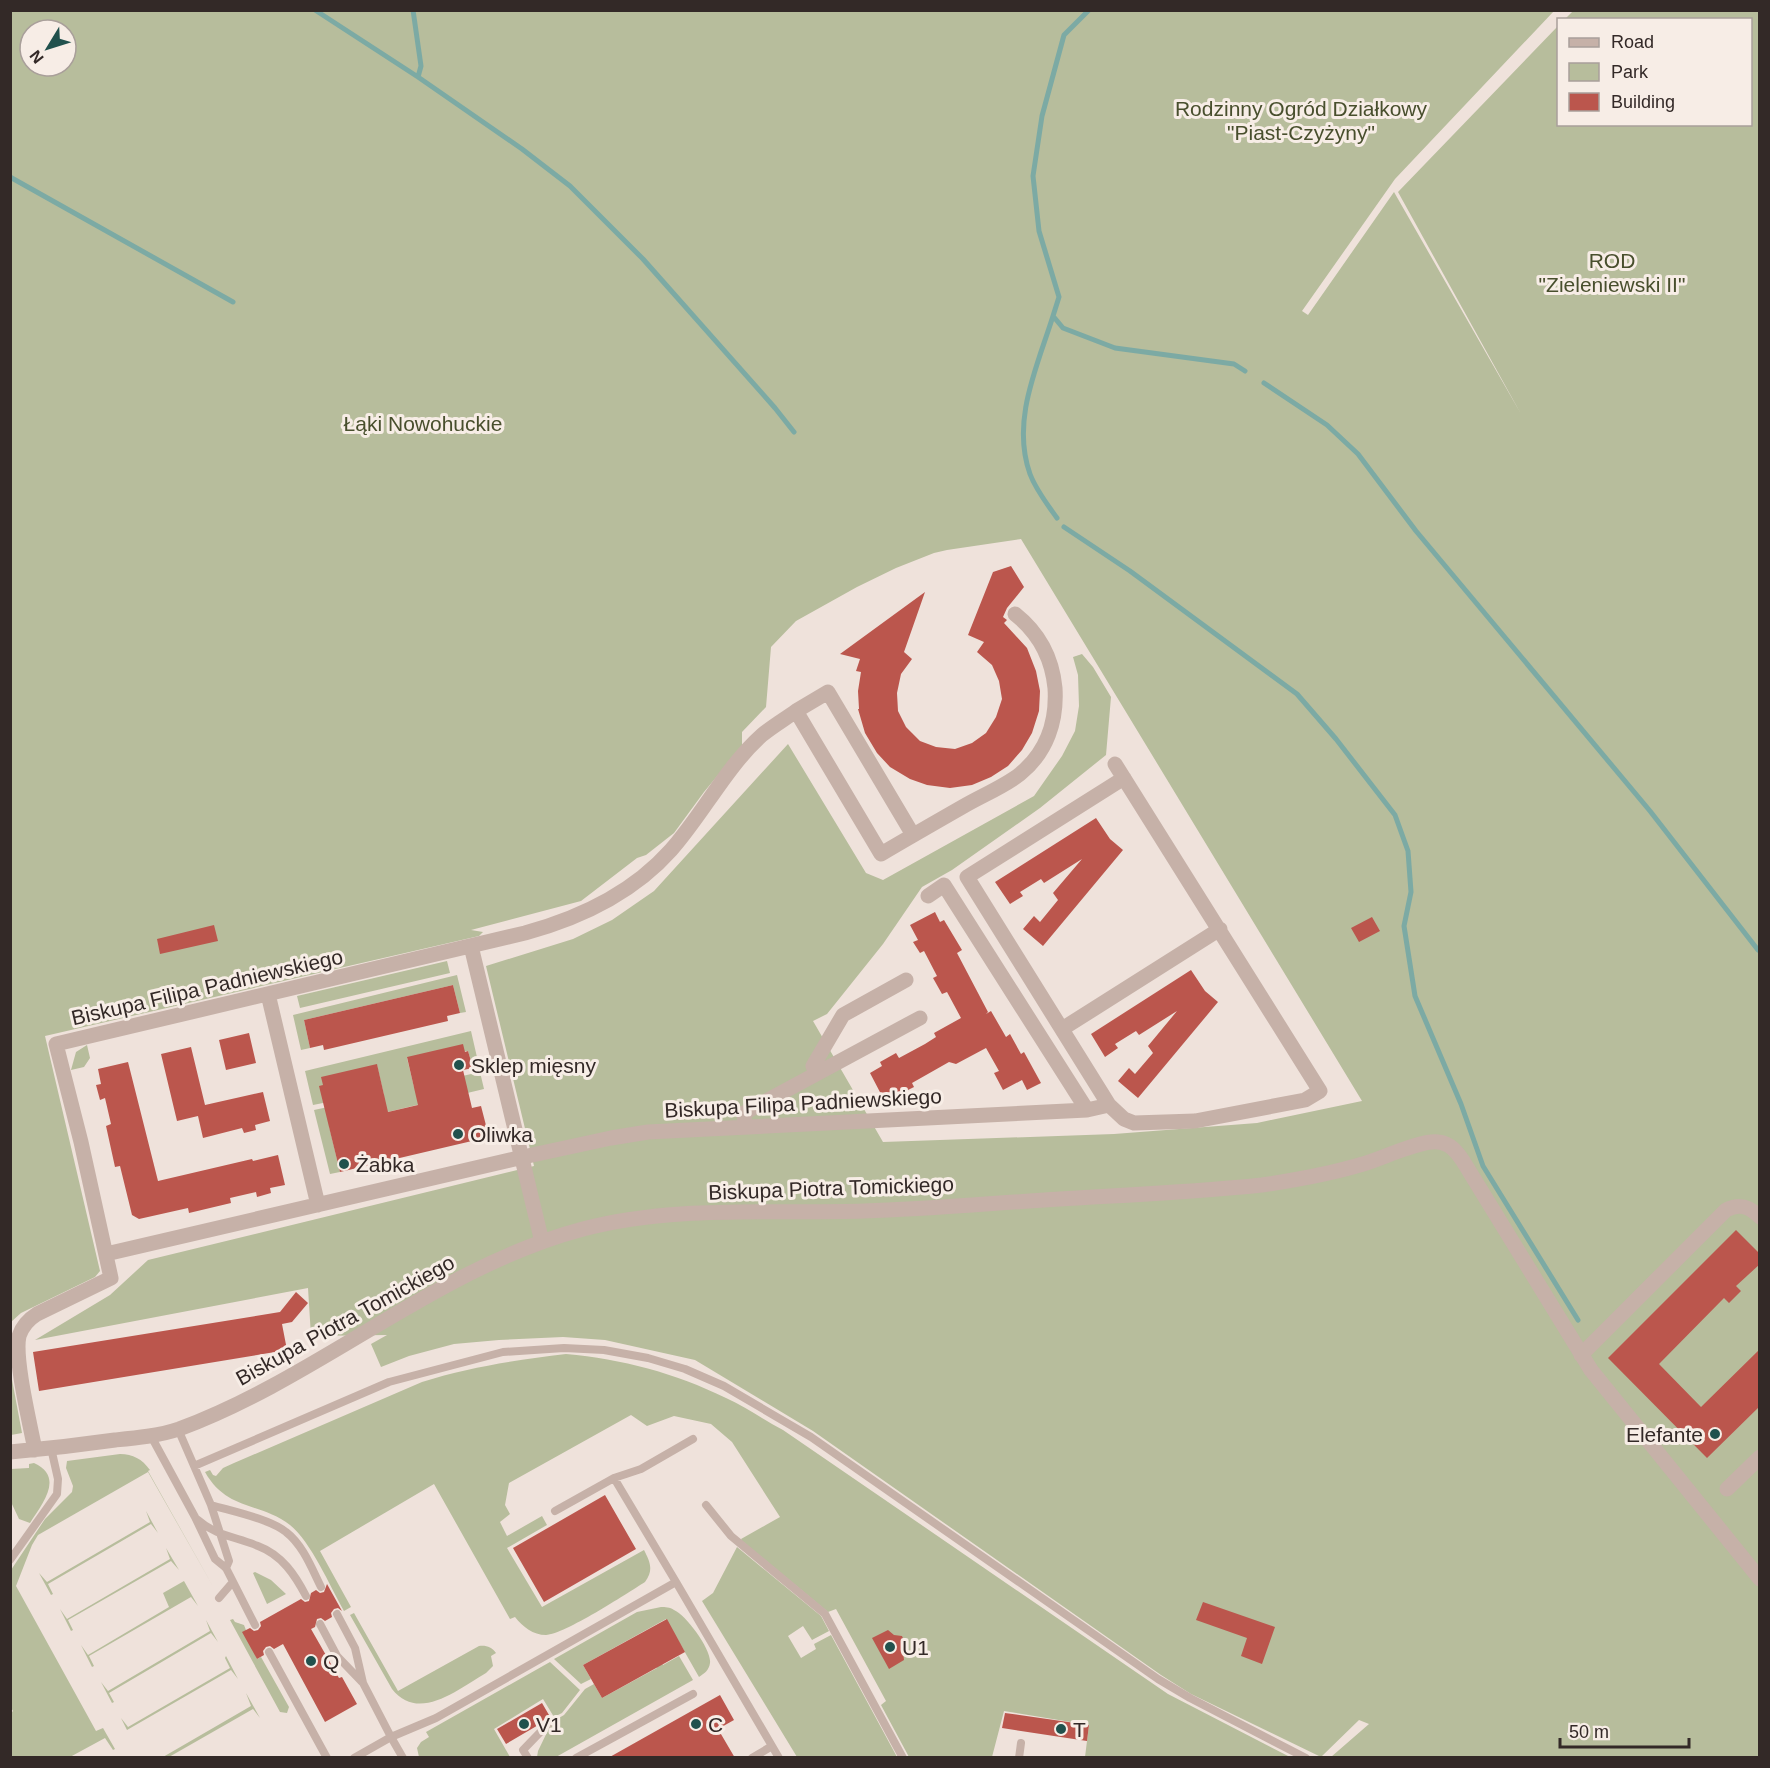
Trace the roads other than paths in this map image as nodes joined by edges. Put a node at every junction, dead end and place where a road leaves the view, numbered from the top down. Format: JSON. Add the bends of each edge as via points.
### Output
{"nodes":[{"id":1,"x":1015,"y":614,"type":"dead end"},
{"id":2,"x":796,"y":711,"type":"junction"},
{"id":3,"x":1115,"y":764,"type":"dead end"},
{"id":4,"x":1124,"y":778,"type":"junction"},
{"id":5,"x":913,"y":835,"type":"junction"},
{"id":6,"x":928,"y":896,"type":"dead end"},
{"id":7,"x":1220,"y":929,"type":"junction"},
{"id":8,"x":471,"y":946,"type":"junction"},
{"id":9,"x":906,"y":980,"type":"dead end"},
{"id":10,"x":268,"y":993,"type":"junction"},
{"id":11,"x":920,"y":1018,"type":"dead end"},
{"id":12,"x":1062,"y":1029,"type":"junction"},
{"id":13,"x":817,"y":1073,"type":"junction"},
{"id":14,"x":1109,"y":1105,"type":"junction"},
{"id":15,"x":1087,"y":1110,"type":"junction"},
{"id":16,"x":745,"y":1127,"type":"junction"},
{"id":17,"x":523,"y":1156,"type":"junction"},
{"id":18,"x":318,"y":1205,"type":"junction"},
{"id":19,"x":1760,"y":1216,"type":"edge"},
{"id":20,"x":542,"y":1242,"type":"junction"},
{"id":21,"x":106,"y":1254,"type":"junction"},
{"id":22,"x":1581,"y":1355,"type":"junction"},
{"id":23,"x":178,"y":1429,"type":"junction"},
{"id":24,"x":151,"y":1436,"type":"junction"},
{"id":25,"x":693,"y":1439,"type":"dead end"},
{"id":26,"x":43,"y":1449,"type":"junction"},
{"id":27,"x":10,"y":1452,"type":"edge"},
{"id":28,"x":1760,"y":1457,"type":"edge"},
{"id":29,"x":194,"y":1466,"type":"junction"},
{"id":30,"x":614,"y":1478,"type":"junction"},
{"id":31,"x":1727,"y":1489,"type":"dead end"},
{"id":32,"x":706,"y":1504,"type":"dead end"},
{"id":33,"x":211,"y":1505,"type":"junction"},
{"id":34,"x":555,"y":1511,"type":"dead end"},
{"id":35,"x":195,"y":1516,"type":"junction"},
{"id":36,"x":221,"y":1535,"type":"junction"},
{"id":37,"x":10,"y":1560,"type":"edge"},
{"id":38,"x":226,"y":1568,"type":"junction"},
{"id":39,"x":1760,"y":1579,"type":"edge"},
{"id":40,"x":676,"y":1582,"type":"junction"},
{"id":41,"x":232,"y":1583,"type":"junction"},
{"id":42,"x":321,"y":1587,"type":"dead end"},
{"id":43,"x":306,"y":1596,"type":"dead end"},
{"id":44,"x":219,"y":1598,"type":"dead end"},
{"id":45,"x":337,"y":1614,"type":"dead end"},
{"id":46,"x":320,"y":1624,"type":"dead end"},
{"id":47,"x":255,"y":1625,"type":"dead end"},
{"id":48,"x":269,"y":1652,"type":"dead end"},
{"id":49,"x":363,"y":1683,"type":"junction"},
{"id":50,"x":693,"y":1694,"type":"dead end"},
{"id":51,"x":551,"y":1721,"type":"dead end"},
{"id":52,"x":391,"y":1737,"type":"junction"},
{"id":53,"x":1022,"y":1743,"type":"dead end"},
{"id":54,"x":772,"y":1746,"type":"junction"},
{"id":55,"x":327,"y":1758,"type":"edge"},
{"id":56,"x":354,"y":1758,"type":"edge"},
{"id":57,"x":403,"y":1758,"type":"edge"},
{"id":58,"x":528,"y":1758,"type":"edge"},
{"id":59,"x":576,"y":1758,"type":"edge"},
{"id":60,"x":752,"y":1758,"type":"edge"},
{"id":61,"x":779,"y":1758,"type":"edge"},
{"id":62,"x":903,"y":1758,"type":"edge"},
{"id":63,"x":1019,"y":1758,"type":"edge"},
{"id":64,"x":1306,"y":1758,"type":"edge"}],
"edges":[{"from":1,"to":5,"type":"street","via":[[1031,626],[1048,655],[1054,678],[1054,722],[1047,740],[1020,774]]},
{"from":2,"to":5,"type":"street","via":[[881,854]]},
{"from":2,"to":5,"type":"street","name":"Biskupa Filipa Padniewskiego","via":[[828,692]]},
{"from":2,"to":8,"type":"street","name":"Biskupa Filipa Padniewskiego","via":[[762,735],[744,754],[670,850],[629,888],[570,920]]},
{"from":3,"to":4,"type":"street"},
{"from":4,"to":7,"type":"street"},
{"from":4,"to":12,"type":"street","via":[[967,877]]},
{"from":6,"to":15,"type":"street","via":[[944,885]]},
{"from":7,"to":12,"type":"street"},
{"from":7,"to":14,"type":"street","via":[[1320,1090],[1298,1102],[1195,1121],[1134,1123]]},
{"from":8,"to":10,"type":"street","name":"Biskupa Filipa Padniewskiego"},
{"from":8,"to":17,"type":"street"},
{"from":9,"to":13,"type":"street","via":[[843,1015],[813,1066]]},
{"from":10,"to":18,"type":"street"},
{"from":10,"to":21,"type":"street","name":"Biskupa Filipa Padniewskiego","via":[[57,1044]]},
{"from":11,"to":13,"type":"street"},
{"from":12,"to":14,"type":"street"},
{"from":13,"to":16,"type":"street","via":[[744,1113]]},
{"from":14,"to":15,"type":"street","name":"Biskupa Filipa Padniewskiego"},
{"from":15,"to":16,"type":"street","name":"Biskupa Filipa Padniewskiego"},
{"from":16,"to":17,"type":"street","name":"Biskupa Filipa Padniewskiego","via":[[648,1132]]},
{"from":17,"to":18,"type":"street","name":"Biskupa Filipa Padniewskiego"},
{"from":17,"to":20,"type":"street"},
{"from":18,"to":21,"type":"street","name":"Biskupa Filipa Padniewskiego"},
{"from":19,"to":22,"type":"street","via":[[1743,1206],[1726,1210]]},
{"from":20,"to":22,"type":"street","name":"Biskupa Piotra Tomickiego","via":[[584,1228],[684,1214],[885,1210],[1262,1185],[1336,1171],[1439,1142],[1460,1157]]},
{"from":20,"to":23,"type":"street","name":"Biskupa Piotra Tomickiego","via":[[479,1269],[251,1397]]},
{"from":21,"to":26,"type":"street","name":"Biskupa Filipa Padniewskiego","via":[[111,1278],[37,1314],[20,1333],[20,1364]]},
{"from":22,"to":39,"type":"street","name":"Biskupa Piotra Tomickiego"},
{"from":23,"to":24,"type":"street","name":"Biskupa Piotra Tomickiego"},
{"from":23,"to":29,"type":"lane"},
{"from":24,"to":26,"type":"street","name":"Biskupa Piotra Tomickiego"},
{"from":24,"to":35,"type":"lane"},
{"from":25,"to":30,"type":"lane","via":[[641,1469]]},
{"from":26,"to":27,"type":"street","name":"Biskupa Piotra Tomickiego"},
{"from":26,"to":37,"type":"lane","via":[[58,1479],[57,1494]]},
{"from":28,"to":31,"type":"street"},
{"from":29,"to":33,"type":"lane"},
{"from":29,"to":64,"type":"lane","via":[[389,1382],[504,1352],[564,1348],[648,1358],[724,1386],[811,1437],[1158,1679]]},
{"from":30,"to":34,"type":"lane"},
{"from":30,"to":40,"type":"lane"},
{"from":32,"to":62,"type":"lane","via":[[731,1536],[825,1614]]},
{"from":33,"to":36,"type":"lane"},
{"from":33,"to":42,"type":"lane","via":[[273,1524],[286,1532]]},
{"from":35,"to":36,"type":"lane"},
{"from":35,"to":38,"type":"lane","via":[[215,1559]]},
{"from":36,"to":38,"type":"lane","via":[[229,1561]]},
{"from":36,"to":43,"type":"lane","via":[[273,1553],[286,1564]]},
{"from":38,"to":41,"type":"lane"},
{"from":40,"to":52,"type":"lane","via":[[436,1718]]},
{"from":40,"to":54,"type":"lane"},
{"from":41,"to":44,"type":"lane"},
{"from":41,"to":47,"type":"lane"},
{"from":45,"to":49,"type":"lane","via":[[355,1648]]},
{"from":46,"to":49,"type":"lane","via":[[337,1656]]},
{"from":48,"to":55,"type":"lane"},
{"from":49,"to":52,"type":"lane"},
{"from":50,"to":59,"type":"lane"},
{"from":51,"to":58,"type":"lane","via":[[523,1750]]},
{"from":52,"to":56,"type":"lane"},
{"from":52,"to":57,"type":"lane"},
{"from":53,"to":63,"type":"lane"},
{"from":54,"to":60,"type":"lane"},
{"from":54,"to":61,"type":"lane"}]}
